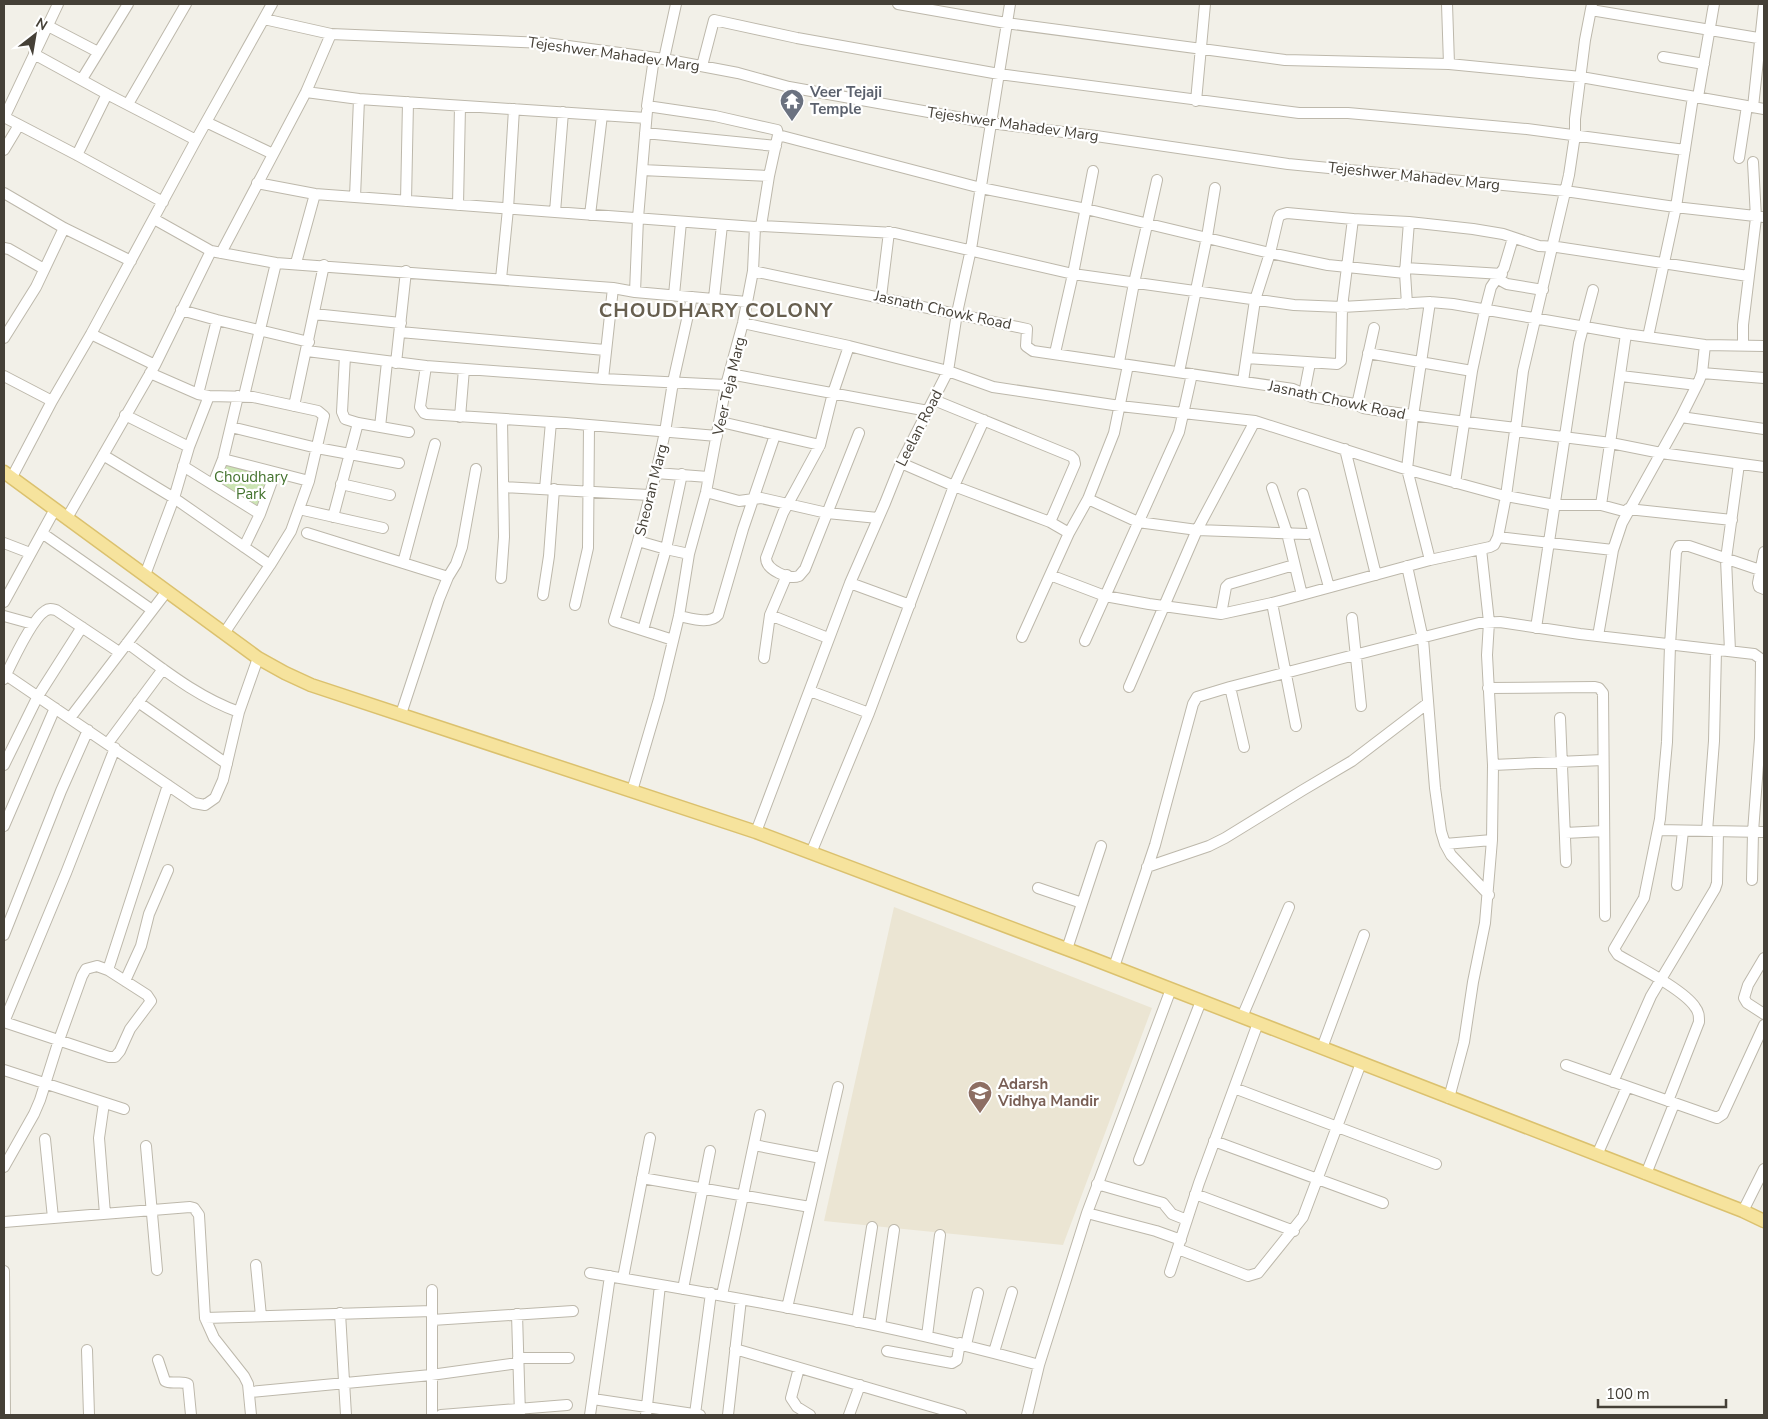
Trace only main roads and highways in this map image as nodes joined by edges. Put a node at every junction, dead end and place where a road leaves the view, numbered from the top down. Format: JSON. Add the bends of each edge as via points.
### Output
{"nodes":[{"id":1,"x":8,"y":474,"type":"edge"},
{"id":2,"x":1764,"y":1221,"type":"edge"}],
"edges":[{"from":1,"to":2,"type":"main road","via":[[258,658],[285,674],[756,832],[1114,967]]}]}
